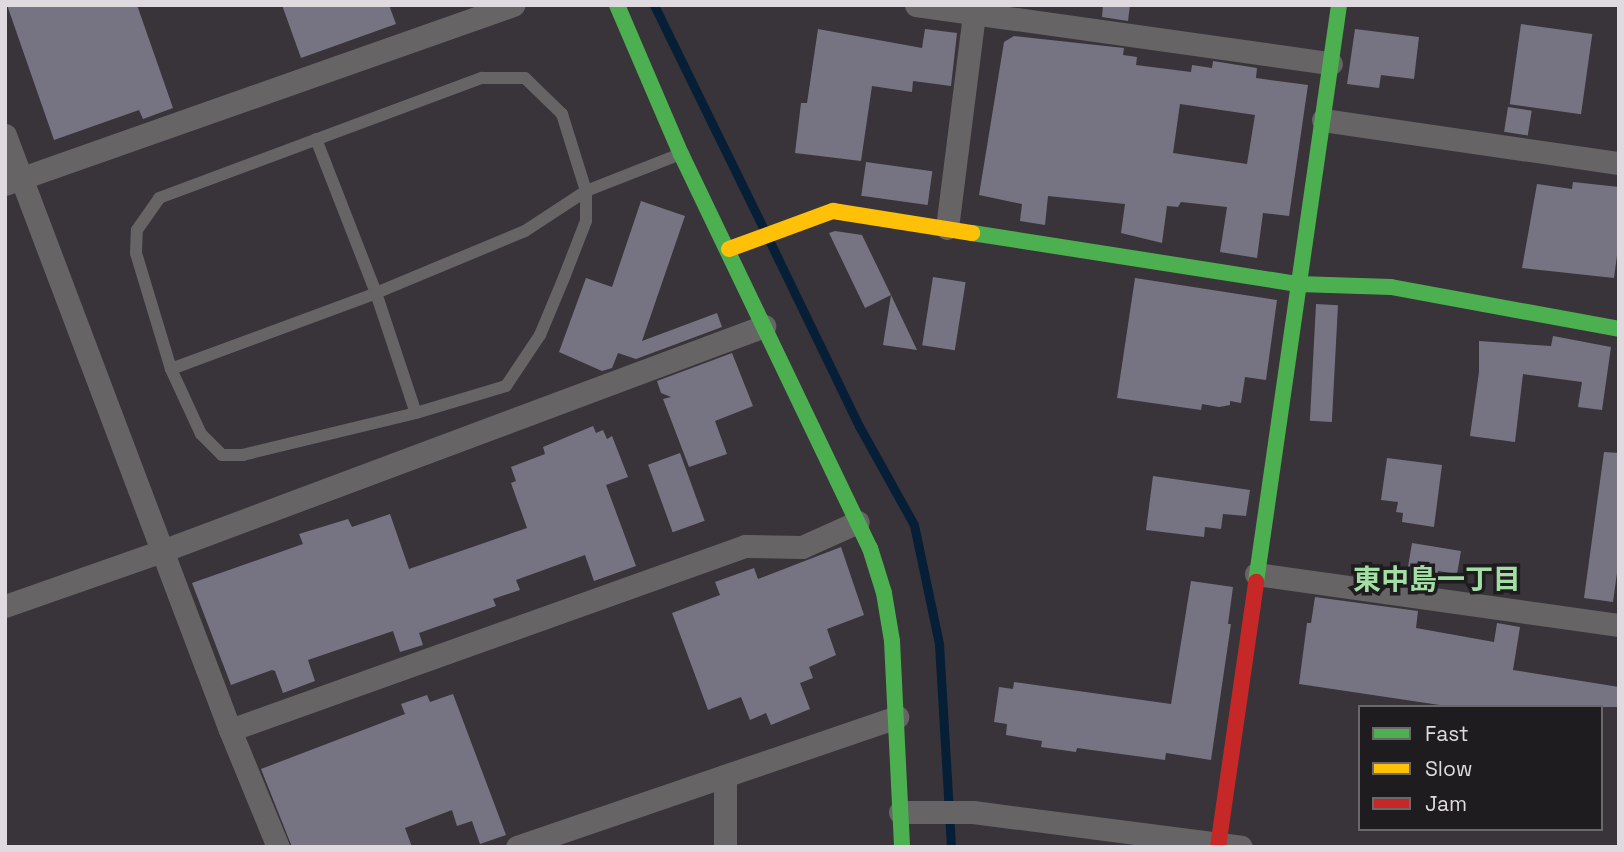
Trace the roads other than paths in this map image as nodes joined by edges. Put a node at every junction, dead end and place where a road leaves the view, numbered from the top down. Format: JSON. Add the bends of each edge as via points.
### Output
{"nodes":[{"id":1,"x":513,"y":5,"type":"edge"},
{"id":2,"x":617,"y":5,"type":"edge"},
{"id":3,"x":916,"y":5,"type":"edge"},
{"id":4,"x":1339,"y":5,"type":"edge"},
{"id":5,"x":974,"y":9,"type":"edge"},
{"id":6,"x":1331,"y":63,"type":"junction"},
{"id":7,"x":1323,"y":120,"type":"junction"},
{"id":8,"x":5,"y":135,"type":"edge"},
{"id":9,"x":316,"y":139,"type":"junction"},
{"id":10,"x":681,"y":154,"type":"junction"},
{"id":11,"x":1619,"y":163,"type":"edge"},
{"id":12,"x":13,"y":181,"type":"edge"},
{"id":13,"x":586,"y":191,"type":"junction"},
{"id":14,"x":947,"y":228,"type":"junction"},
{"id":15,"x":729,"y":249,"type":"junction"},
{"id":16,"x":1298,"y":284,"type":"junction"},
{"id":17,"x":376,"y":293,"type":"junction"},
{"id":18,"x":764,"y":326,"type":"junction"},
{"id":19,"x":1619,"y":329,"type":"edge"},
{"id":20,"x":170,"y":369,"type":"junction"},
{"id":21,"x":416,"y":413,"type":"junction"},
{"id":22,"x":858,"y":522,"type":"junction"},
{"id":23,"x":162,"y":551,"type":"junction"},
{"id":24,"x":1256,"y":574,"type":"junction"},
{"id":25,"x":5,"y":606,"type":"edge"},
{"id":26,"x":1619,"y":625,"type":"edge"},
{"id":27,"x":897,"y":717,"type":"junction"},
{"id":28,"x":230,"y":730,"type":"junction"},
{"id":29,"x":725,"y":776,"type":"junction"},
{"id":30,"x":900,"y":812,"type":"junction"},
{"id":31,"x":1226,"y":846,"type":"edge"},
{"id":32,"x":278,"y":847,"type":"edge"},
{"id":33,"x":517,"y":847,"type":"edge"},
{"id":34,"x":725,"y":847,"type":"edge"},
{"id":35,"x":902,"y":847,"type":"edge"}],
"edges":[{"from":1,"to":12,"type":"street"},
{"from":2,"to":10,"type":"street"},
{"from":3,"to":5,"type":"street"},
{"from":4,"to":6,"type":"street"},
{"from":5,"to":6,"type":"street"},
{"from":5,"to":14,"type":"street"},
{"from":6,"to":7,"type":"street"},
{"from":7,"to":11,"type":"street"},
{"from":7,"to":16,"type":"street"},
{"from":8,"to":12,"type":"street"},
{"from":9,"to":13,"type":"lane","via":[[482,78],[526,78],[562,114]]},
{"from":9,"to":17,"type":"lane"},
{"from":9,"to":20,"type":"lane","via":[[159,198],[137,230],[135,253]]},
{"from":10,"to":13,"type":"lane"},
{"from":10,"to":15,"type":"street"},
{"from":12,"to":23,"type":"street"},
{"from":13,"to":17,"type":"lane","via":[[525,231]]},
{"from":13,"to":21,"type":"lane","via":[[586,221],[563,280],[540,335],[506,386]]},
{"from":14,"to":15,"type":"street","via":[[833,211]]},
{"from":14,"to":16,"type":"street"},
{"from":15,"to":18,"type":"street"},
{"from":16,"to":19,"type":"street","via":[[1391,287]]},
{"from":16,"to":24,"type":"street"},
{"from":17,"to":20,"type":"lane"},
{"from":17,"to":21,"type":"lane"},
{"from":18,"to":22,"type":"street"},
{"from":18,"to":23,"type":"street"},
{"from":20,"to":21,"type":"lane","via":[[201,434],[222,455],[243,455]]},
{"from":22,"to":27,"type":"street","via":[[884,593]]},
{"from":22,"to":28,"type":"street","via":[[802,547],[745,546]]},
{"from":23,"to":25,"type":"street"},
{"from":23,"to":28,"type":"street"},
{"from":24,"to":26,"type":"street"},
{"from":24,"to":31,"type":"street"},
{"from":27,"to":29,"type":"street"},
{"from":27,"to":30,"type":"street"},
{"from":28,"to":32,"type":"street"},
{"from":29,"to":33,"type":"street"},
{"from":29,"to":34,"type":"street"},
{"from":30,"to":31,"type":"street","via":[[970,812]]},
{"from":30,"to":35,"type":"street"}]}
